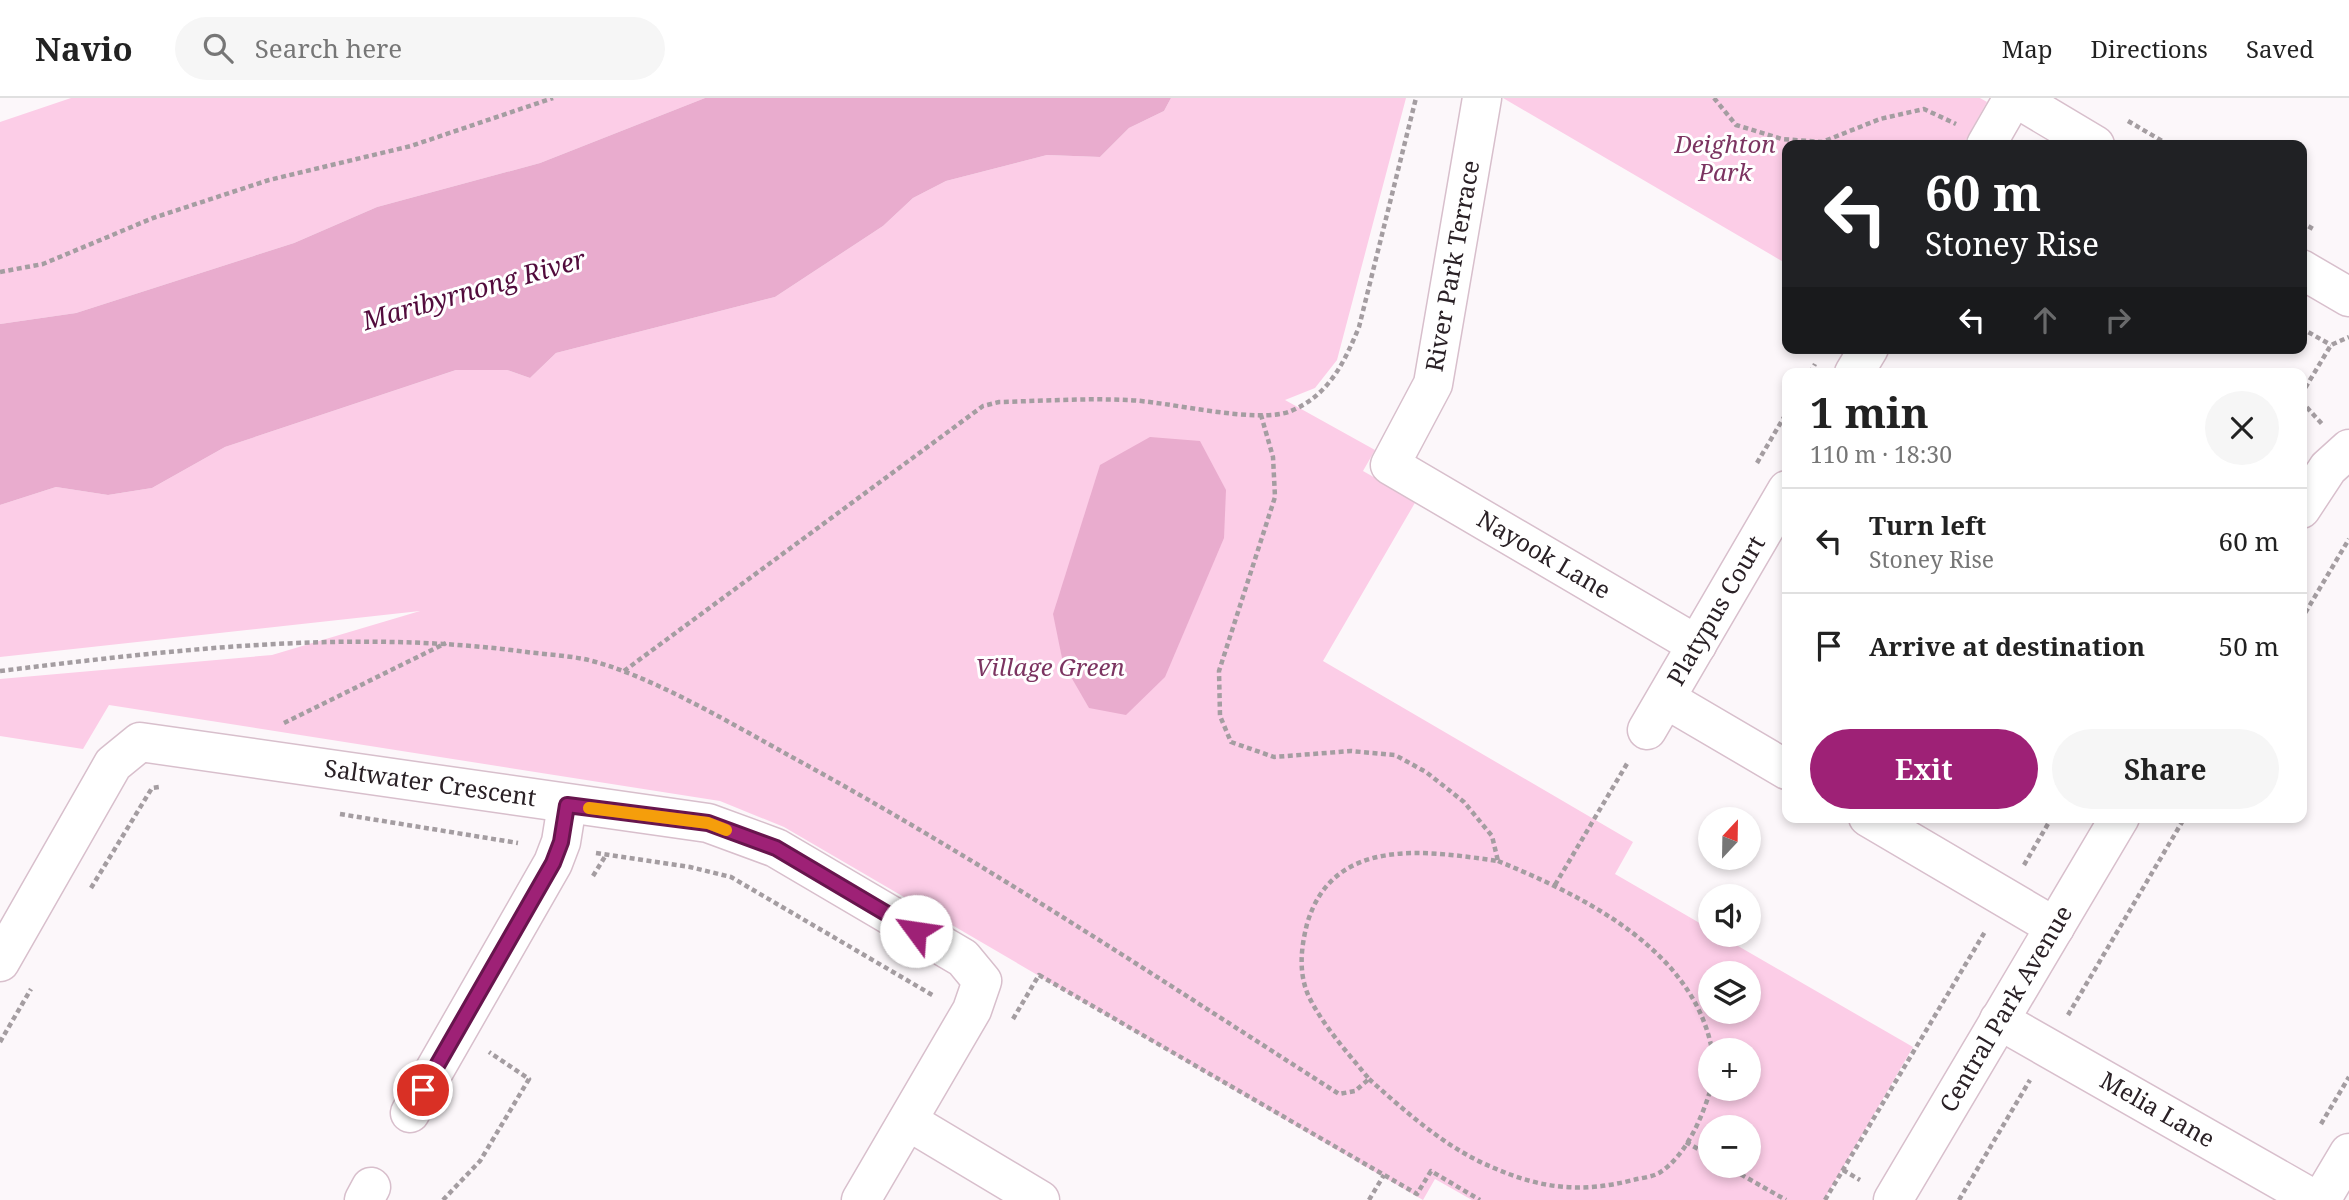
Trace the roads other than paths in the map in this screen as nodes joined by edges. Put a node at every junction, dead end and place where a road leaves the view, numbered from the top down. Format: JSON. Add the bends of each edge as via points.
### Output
{"nodes":[{"id":1,"x":1482,"y":98,"type":"edge"},
{"id":2,"x":2014,"y":98,"type":"edge"},
{"id":3,"x":1971,"y":135,"type":"edge"},
{"id":4,"x":2086,"y":140,"type":"edge"},
{"id":5,"x":2307,"y":272,"type":"edge"},
{"id":6,"x":2349,"y":297,"type":"edge"},
{"id":7,"x":2349,"y":449,"type":"edge"},
{"id":8,"x":1390,"y":465,"type":"joint"},
{"id":9,"x":1782,"y":499,"type":"edge"},
{"id":10,"x":2307,"y":500,"type":"edge"},
{"id":11,"x":1697,"y":645,"type":"junction"},
{"id":12,"x":1782,"y":768,"type":"edge"},
{"id":13,"x":567,"y":805,"type":"junction"},
{"id":14,"x":1878,"y":823,"type":"edge"},
{"id":15,"x":2116,"y":823,"type":"edge"},
{"id":16,"x":2055,"y":926,"type":"junction"},
{"id":17,"x":0,"y":962,"type":"edge"},
{"id":18,"x":1999,"y":1020,"type":"junction"},
{"id":19,"x":410,"y":1112,"type":"dead end"},
{"id":20,"x":908,"y":1121,"type":"junction"},
{"id":21,"x":2349,"y":1153,"type":"edge"},
{"id":22,"x":861,"y":1200,"type":"edge"},
{"id":23,"x":1040,"y":1200,"type":"edge"},
{"id":24,"x":1893,"y":1200,"type":"edge"},
{"id":25,"x":2315,"y":1200,"type":"edge"},
{"id":26,"x":2321,"y":1200,"type":"edge"}],
"edges":[{"from":1,"to":8,"type":"street","name":"River Park Terrace","via":[[1433,384]]},
{"from":2,"to":3,"type":"street"},
{"from":2,"to":4,"type":"street"},
{"from":5,"to":6,"type":"street"},
{"from":7,"to":10,"type":"street","via":[[2328,468]]},
{"from":8,"to":11,"type":"street","name":"Nayook Lane"},
{"from":9,"to":11,"type":"street","name":"Platypus Court"},
{"from":11,"to":12,"type":"street","name":"Platypus Court","via":[[1649,728]]},
{"from":13,"to":17,"type":"street","name":"Saltwater Crescent","via":[[140,742],[113,765]]},
{"from":13,"to":19,"type":"street","via":[[553,863]]},
{"from":13,"to":20,"type":"street","name":"Saltwater Crescent","via":[[708,823],[776,848],[963,958],[982,981],[972,1010]]},
{"from":14,"to":16,"type":"street"},
{"from":15,"to":16,"type":"street","name":"Central Park Avenue"},
{"from":16,"to":18,"type":"street","name":"Central Park Avenue"},
{"from":18,"to":24,"type":"street","name":"Central Park Avenue"},
{"from":18,"to":25,"type":"street","name":"Melia Lane"},
{"from":20,"to":22,"type":"street","name":"Saltwater Crescent"},
{"from":20,"to":23,"type":"street"},
{"from":21,"to":26,"type":"street"}]}
